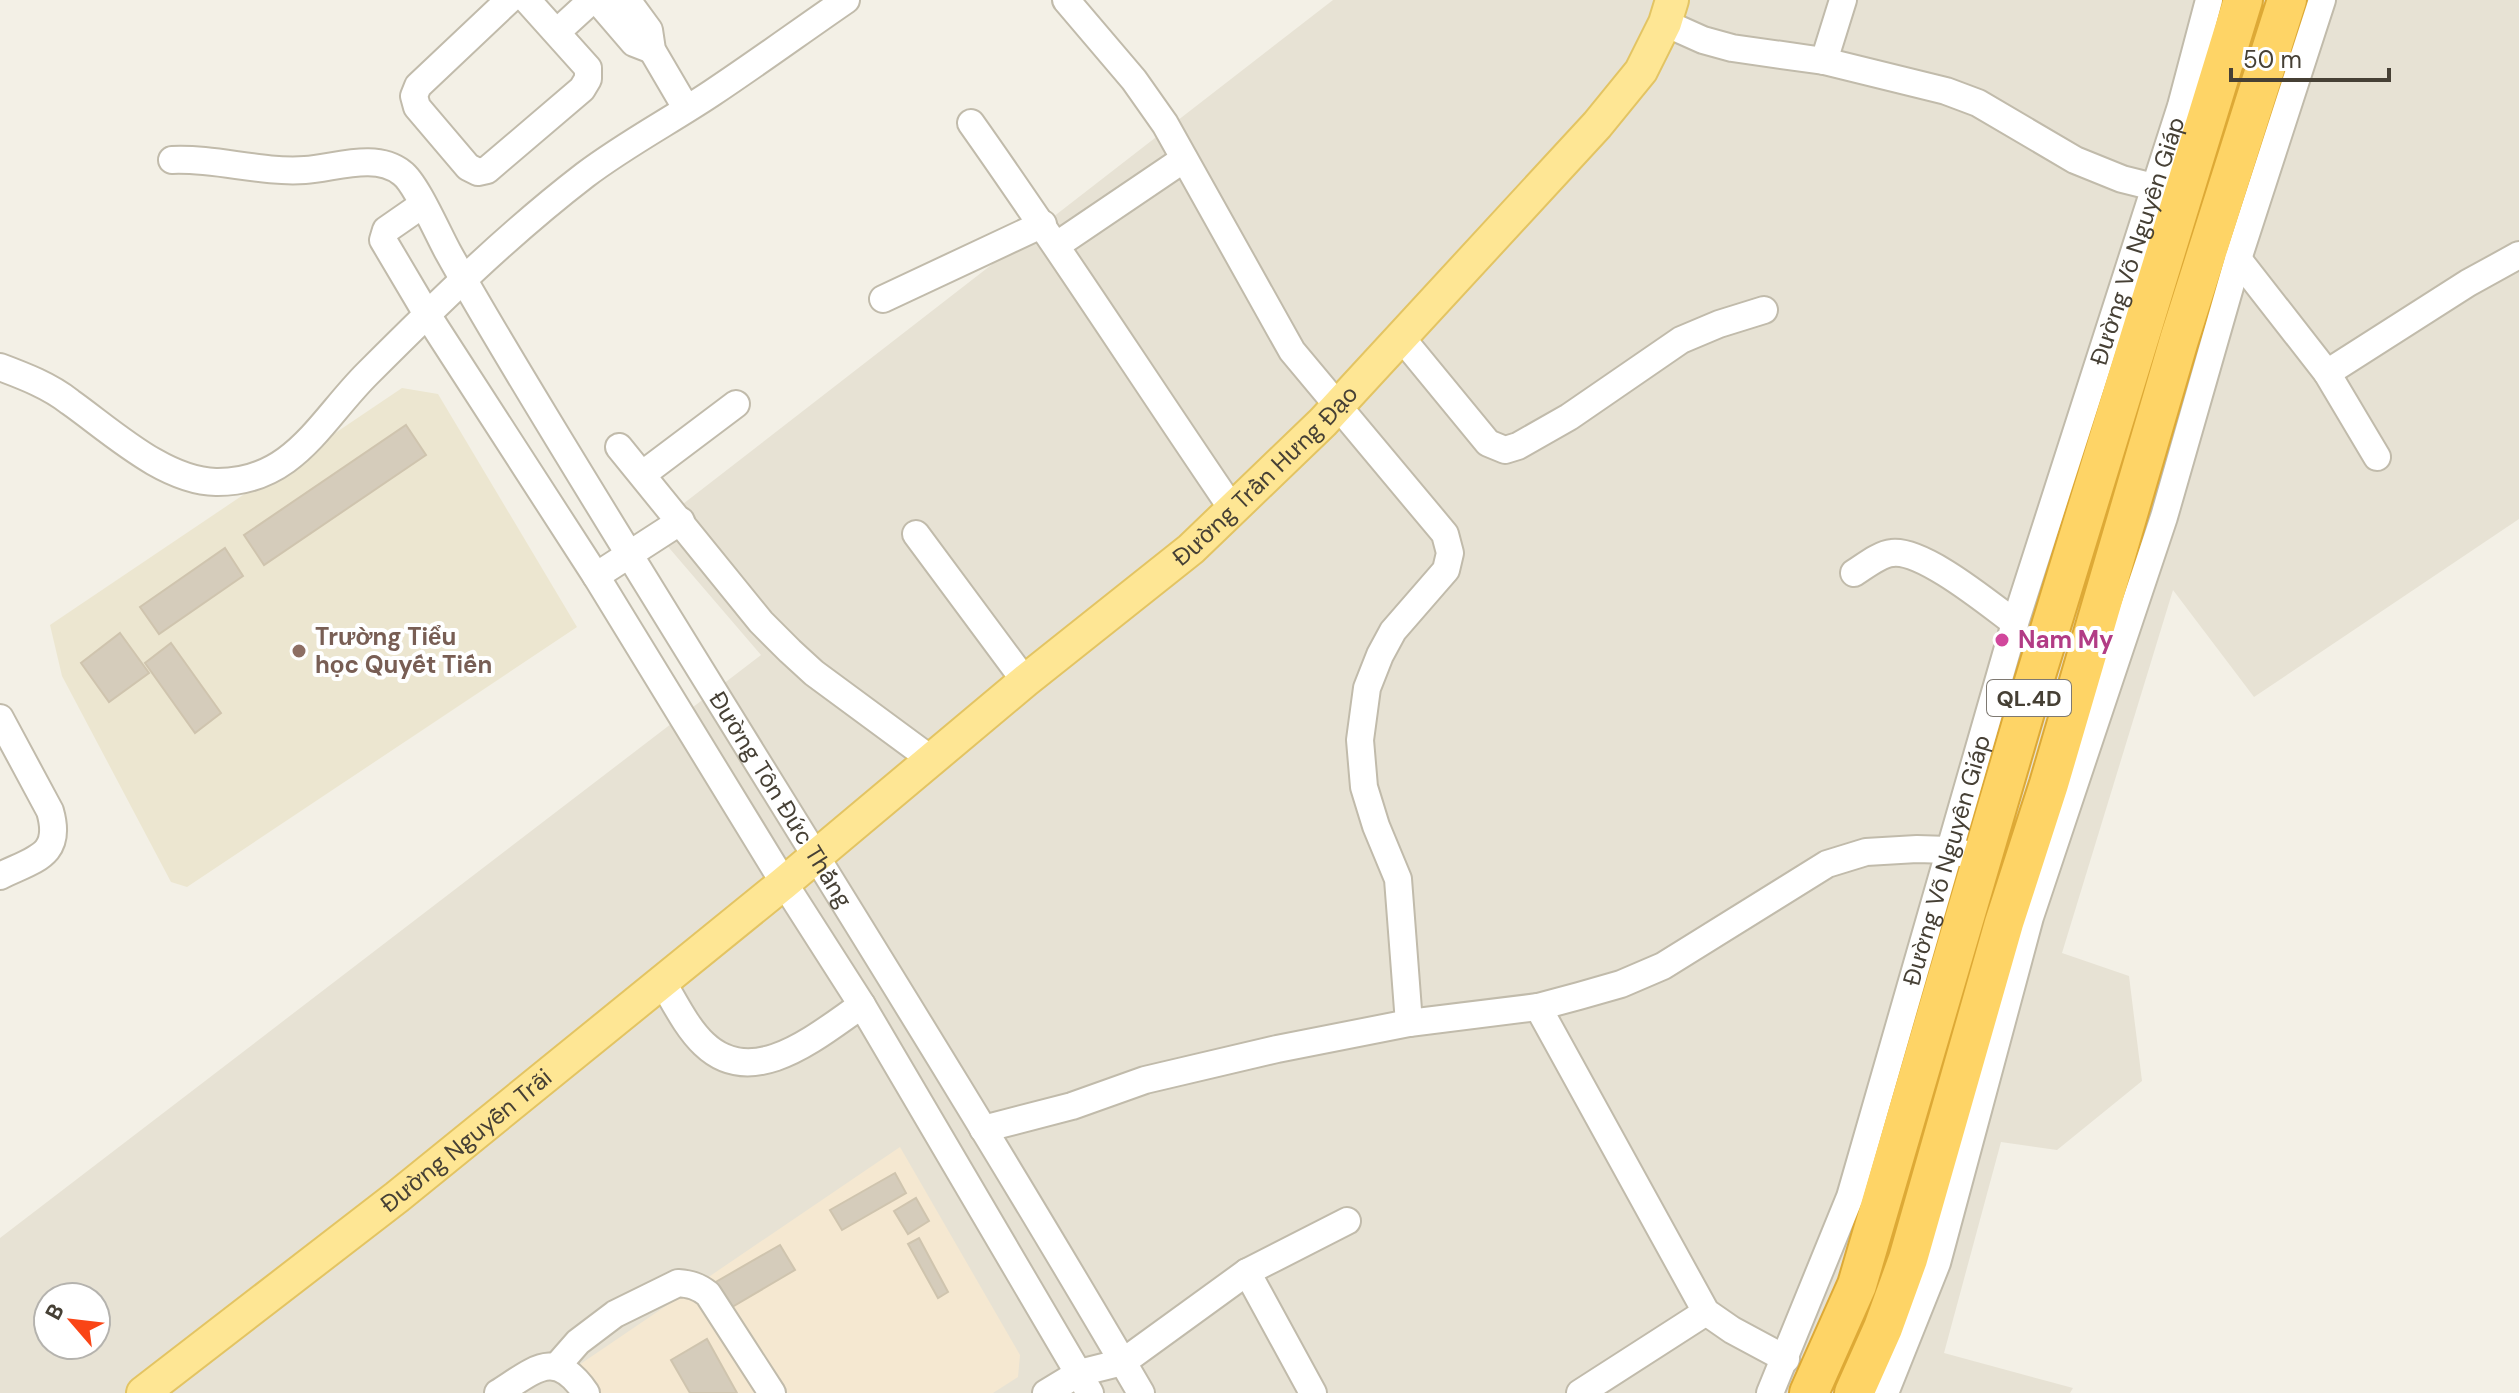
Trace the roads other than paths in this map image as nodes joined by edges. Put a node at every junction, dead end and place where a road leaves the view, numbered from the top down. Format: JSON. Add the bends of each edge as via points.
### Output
{"nodes":[{"id":1,"x":509,"y":0,"type":"edge"},
{"id":2,"x":527,"y":0,"type":"edge"},
{"id":3,"x":595,"y":0,"type":"edge"},
{"id":4,"x":627,"y":0,"type":"edge"},
{"id":5,"x":846,"y":0,"type":"edge"},
{"id":6,"x":1066,"y":0,"type":"edge"},
{"id":7,"x":1843,"y":0,"type":"edge"},
{"id":8,"x":2209,"y":0,"type":"edge"},
{"id":9,"x":2243,"y":0,"type":"edge"},
{"id":10,"x":2287,"y":0,"type":"edge"},
{"id":11,"x":2322,"y":0,"type":"edge"},
{"id":12,"x":1668,"y":12,"type":"edge"},
{"id":13,"x":557,"y":32,"type":"junction"},
{"id":14,"x":652,"y":50,"type":"junction"},
{"id":15,"x":1824,"y":61,"type":"junction"},
{"id":16,"x":686,"y":108,"type":"junction"},
{"id":17,"x":971,"y":123,"type":"dead end"},
{"id":18,"x":1184,"y":159,"type":"junction"},
{"id":19,"x":172,"y":160,"type":"dead end"},
{"id":20,"x":2154,"y":187,"type":"junction"},
{"id":21,"x":422,"y":205,"type":"junction"},
{"id":22,"x":1050,"y":234,"type":"junction"},
{"id":23,"x":2519,"y":255,"type":"edge"},
{"id":24,"x":2238,"y":259,"type":"junction"},
{"id":25,"x":464,"y":279,"type":"junction"},
{"id":26,"x":883,"y":299,"type":"dead end"},
{"id":27,"x":1764,"y":310,"type":"dead end"},
{"id":28,"x":428,"y":316,"type":"junction"},
{"id":29,"x":1400,"y":336,"type":"junction"},
{"id":30,"x":0,"y":367,"type":"edge"},
{"id":31,"x":2327,"y":373,"type":"junction"},
{"id":32,"x":736,"y":404,"type":"dead end"},
{"id":33,"x":1338,"y":406,"type":"junction"},
{"id":34,"x":619,"y":447,"type":"dead end"},
{"id":35,"x":2377,"y":457,"type":"dead end"},
{"id":36,"x":643,"y":474,"type":"junction"},
{"id":37,"x":1233,"y":510,"type":"junction"},
{"id":38,"x":681,"y":521,"type":"junction"},
{"id":39,"x":916,"y":534,"type":"dead end"},
{"id":40,"x":629,"y":555,"type":"junction"},
{"id":41,"x":1854,"y":573,"type":"dead end"},
{"id":42,"x":596,"y":576,"type":"junction"},
{"id":43,"x":2015,"y":623,"type":"junction"},
{"id":44,"x":1025,"y":681,"type":"junction"},
{"id":45,"x":0,"y":718,"type":"edge"},
{"id":46,"x":932,"y":760,"type":"junction"},
{"id":47,"x":1965,"y":854,"type":"junction"},
{"id":48,"x":817,"y":855,"type":"junction"},
{"id":49,"x":0,"y":876,"type":"edge"},
{"id":50,"x":784,"y":883,"type":"junction"},
{"id":51,"x":663,"y":983,"type":"junction"},
{"id":52,"x":862,"y":1005,"type":"junction"},
{"id":53,"x":1538,"y":1007,"type":"junction"},
{"id":54,"x":1409,"y":1023,"type":"junction"},
{"id":55,"x":983,"y":1129,"type":"junction"},
{"id":56,"x":1347,"y":1221,"type":"dead end"},
{"id":57,"x":1247,"y":1272,"type":"junction"},
{"id":58,"x":1706,"y":1312,"type":"junction"},
{"id":59,"x":1786,"y":1359,"type":"junction"},
{"id":60,"x":1123,"y":1362,"type":"junction"},
{"id":61,"x":557,"y":1366,"type":"junction"},
{"id":62,"x":1085,"y":1383,"type":"edge"},
{"id":63,"x":143,"y":1393,"type":"edge"},
{"id":64,"x":498,"y":1393,"type":"edge"},
{"id":65,"x":586,"y":1393,"type":"edge"},
{"id":66,"x":772,"y":1393,"type":"edge"},
{"id":67,"x":1046,"y":1393,"type":"edge"},
{"id":68,"x":1141,"y":1393,"type":"edge"},
{"id":69,"x":1313,"y":1393,"type":"edge"},
{"id":70,"x":1580,"y":1393,"type":"edge"},
{"id":71,"x":1770,"y":1393,"type":"edge"},
{"id":72,"x":1809,"y":1393,"type":"edge"},
{"id":73,"x":1854,"y":1393,"type":"edge"},
{"id":74,"x":1885,"y":1393,"type":"edge"}],
"edges":[{"from":1,"to":13,"type":"street","via":[[418,86],[414,96],[417,107],[472,170],[487,170],[586,85],[588,68]]},
{"from":2,"to":13,"type":"street"},
{"from":3,"to":13,"type":"street"},
{"from":3,"to":14,"type":"street","via":[[634,43]]},
{"from":4,"to":14,"type":"street","via":[[649,30]]},
{"from":5,"to":16,"type":"street"},
{"from":6,"to":18,"type":"street","via":[[1134,80]]},
{"from":7,"to":15,"type":"street"},
{"from":8,"to":20,"type":"street","name":"Đường Võ Nguyên Giáp"},
{"from":9,"to":47,"type":"highway","name":"Đường Võ Nguyên Giáp","number":"QL.4D"},
{"from":10,"to":73,"type":"highway","number":"QL.4D","via":[[2183,326],[1908,1259]]},
{"from":11,"to":24,"type":"street"},
{"from":12,"to":15,"type":"street","via":[[1703,40]]},
{"from":12,"to":29,"type":"main road","name":"Đường Trần Hưng Đạo","via":[[1641,71],[1597,125]]},
{"from":14,"to":16,"type":"street"},
{"from":15,"to":20,"type":"street","via":[[1978,103],[2075,160]]},
{"from":16,"to":25,"type":"street","via":[[585,175]]},
{"from":17,"to":22,"type":"street"},
{"from":18,"to":22,"type":"street"},
{"from":18,"to":33,"type":"street","via":[[1281,335]]},
{"from":19,"to":21,"type":"street","name":"Đường Tôn Đức Thắng","via":[[293,170],[378,163],[401,172]]},
{"from":20,"to":43,"type":"street","name":"Đường Võ Nguyên Giáp"},
{"from":21,"to":25,"type":"street","name":"Đường Tôn Đức Thắng"},
{"from":21,"to":28,"type":"street","name":"Đường Tôn Đức Thắng","via":[[386,230],[383,240]]},
{"from":22,"to":26,"type":"street"},
{"from":22,"to":37,"type":"street"},
{"from":23,"to":31,"type":"street"},
{"from":24,"to":31,"type":"street"},
{"from":24,"to":74,"type":"street","via":[[2164,517],[2030,917],[1937,1263]]},
{"from":25,"to":28,"type":"street"},
{"from":25,"to":40,"type":"street","name":"Đường Tôn Đức Thắng"},
{"from":27,"to":29,"type":"street","via":[[1681,340],[1569,417],[1505,450],[1488,443]]},
{"from":28,"to":30,"type":"street","via":[[291,458],[259,475],[227,482],[194,479],[163,466],[69,401]]},
{"from":28,"to":42,"type":"street","name":"Đường Tôn Đức Thắng"},
{"from":29,"to":33,"type":"main road","name":"Đường Trần Hưng Đạo"},
{"from":31,"to":35,"type":"street"},
{"from":32,"to":36,"type":"street"},
{"from":33,"to":37,"type":"main road","name":"Đường Trần Hưng Đạo"},
{"from":33,"to":54,"type":"street","via":[[1445,534],[1450,553],[1446,570],[1393,631],[1380,655],[1367,688],[1360,740],[1364,787],[1398,879]]},
{"from":34,"to":36,"type":"street"},
{"from":36,"to":38,"type":"street"},
{"from":37,"to":44,"type":"main road","name":"Đường Trần Hưng Đạo"},
{"from":38,"to":40,"type":"street"},
{"from":38,"to":46,"type":"street","via":[[790,651]]},
{"from":39,"to":44,"type":"street"},
{"from":40,"to":42,"type":"street"},
{"from":40,"to":48,"type":"street","name":"Đường Tôn Đức Thắng"},
{"from":41,"to":43,"type":"street","via":[[1890,553],[1907,553],[1930,563]]},
{"from":42,"to":50,"type":"street","name":"Đường Tôn Đức Thắng"},
{"from":43,"to":47,"type":"street","name":"Đường Võ Nguyên Giáp"},
{"from":44,"to":46,"type":"main road","name":"Đường Trần Hưng Đạo"},
{"from":45,"to":49,"type":"street","via":[[54,827],[51,848]]},
{"from":46,"to":48,"type":"main road","name":"Đường Trần Hưng Đạo"},
{"from":47,"to":53,"type":"street","via":[[1866,852],[1827,864],[1663,966],[1621,984]]},
{"from":47,"to":59,"type":"street","name":"Đường Võ Nguyên Giáp","via":[[1912,986],[1850,1197]]},
{"from":47,"to":72,"type":"highway","name":"Đường Võ Nguyên Giáp","number":"QL.4D","via":[[1857,1285]]},
{"from":48,"to":50,"type":"main road","name":"Đường Trần Hưng Đạo"},
{"from":48,"to":55,"type":"street","name":"Đường Tôn Đức Thắng"},
{"from":50,"to":51,"type":"main road","name":"Đường Nguyễn Trãi"},
{"from":50,"to":52,"type":"street","name":"Đường Tôn Đức Thắng"},
{"from":51,"to":52,"type":"street","via":[[702,1043],[717,1055],[748,1063],[801,1046]]},
{"from":51,"to":63,"type":"main road","name":"Đường Nguyễn Trãi"},
{"from":52,"to":62,"type":"street","name":"Đường Tôn Đức Thắng"},
{"from":53,"to":54,"type":"street"},
{"from":53,"to":58,"type":"street"},
{"from":54,"to":55,"type":"street","via":[[1145,1080]]},
{"from":55,"to":60,"type":"street","name":"Đường Tôn Đức Thắng"},
{"from":56,"to":57,"type":"street"},
{"from":57,"to":60,"type":"street"},
{"from":57,"to":69,"type":"street"},
{"from":58,"to":59,"type":"street"},
{"from":58,"to":70,"type":"street"},
{"from":59,"to":71,"type":"street","name":"Đường Võ Nguyên Giáp"},
{"from":60,"to":62,"type":"street"},
{"from":60,"to":68,"type":"street","name":"Đường Tôn Đức Thắng"},
{"from":61,"to":64,"type":"street","via":[[539,1368]]},
{"from":61,"to":65,"type":"street","via":[[570,1372]]},
{"from":61,"to":66,"type":"street","via":[[615,1314],[678,1283],[689,1284],[708,1294]]},
{"from":62,"to":67,"type":"street"}]}
